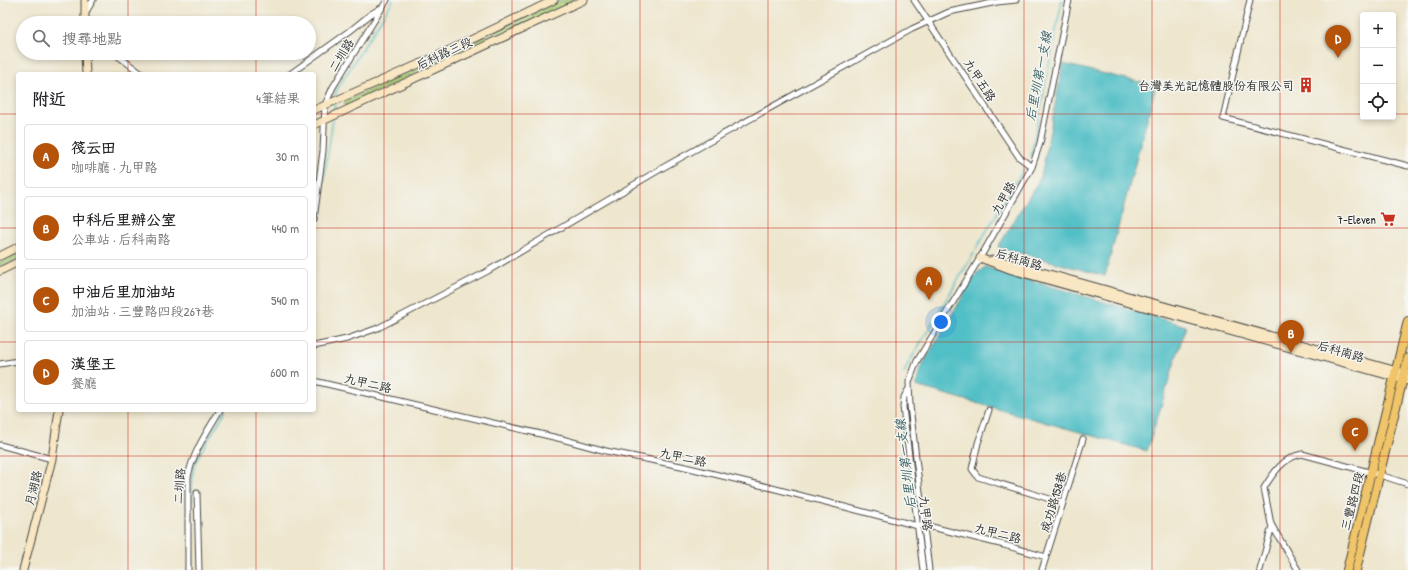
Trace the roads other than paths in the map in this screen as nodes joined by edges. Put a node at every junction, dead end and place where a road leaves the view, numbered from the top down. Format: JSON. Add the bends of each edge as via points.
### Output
{"nodes":[{"id":1,"x":93,"y":0,"type":"edge"},
{"id":2,"x":387,"y":0,"type":"edge"},
{"id":3,"x":554,"y":0,"type":"edge"},
{"id":4,"x":584,"y":0,"type":"edge"},
{"id":5,"x":914,"y":0,"type":"edge"},
{"id":6,"x":1016,"y":0,"type":"edge"},
{"id":7,"x":1069,"y":0,"type":"edge"},
{"id":8,"x":1250,"y":0,"type":"edge"},
{"id":9,"x":85,"y":1,"type":"edge"},
{"id":10,"x":383,"y":7,"type":"junction"},
{"id":11,"x":85,"y":13,"type":"joint"},
{"id":12,"x":929,"y":21,"type":"junction"},
{"id":13,"x":316,"y":55,"type":"edge"},
{"id":14,"x":85,"y":60,"type":"edge"},
{"id":15,"x":123,"y":60,"type":"edge"},
{"id":16,"x":310,"y":60,"type":"edge"},
{"id":17,"x":86,"y":72,"type":"edge"},
{"id":18,"x":139,"y":72,"type":"edge"},
{"id":19,"x":293,"y":72,"type":"edge"},
{"id":20,"x":325,"y":105,"type":"junction"},
{"id":21,"x":316,"y":109,"type":"edge"},
{"id":22,"x":325,"y":120,"type":"junction"},
{"id":23,"x":316,"y":124,"type":"edge"},
{"id":24,"x":1408,"y":166,"type":"edge"},
{"id":25,"x":1032,"y":168,"type":"junction"},
{"id":26,"x":316,"y":204,"type":"edge"},
{"id":27,"x":16,"y":248,"type":"edge"},
{"id":28,"x":0,"y":256,"type":"edge"},
{"id":29,"x":980,"y":258,"type":"junction"},
{"id":30,"x":16,"y":263,"type":"edge"},
{"id":31,"x":0,"y":271,"type":"edge"},
{"id":32,"x":1408,"y":321,"type":"edge"},
{"id":33,"x":316,"y":346,"type":"edge"},
{"id":34,"x":1408,"y":358,"type":"edge"},
{"id":35,"x":16,"y":361,"type":"edge"},
{"id":36,"x":0,"y":364,"type":"edge"},
{"id":37,"x":1402,"y":376,"type":"edge"},
{"id":38,"x":316,"y":381,"type":"edge"},
{"id":39,"x":908,"y":389,"type":"junction"},
{"id":40,"x":989,"y":410,"type":"dead end"},
{"id":41,"x":59,"y":412,"type":"edge"},
{"id":42,"x":219,"y":412,"type":"edge"},
{"id":43,"x":1083,"y":439,"type":"dead end"},
{"id":44,"x":0,"y":445,"type":"edge"},
{"id":45,"x":52,"y":459,"type":"junction"},
{"id":46,"x":1376,"y":474,"type":"junction"},
{"id":47,"x":1408,"y":484,"type":"edge"},
{"id":48,"x":197,"y":493,"type":"dead end"},
{"id":49,"x":1063,"y":503,"type":"junction"},
{"id":50,"x":924,"y":525,"type":"junction"},
{"id":51,"x":918,"y":526,"type":"junction"},
{"id":52,"x":1272,"y":526,"type":"junction"},
{"id":53,"x":1046,"y":556,"type":"junction"},
{"id":54,"x":23,"y":570,"type":"edge"},
{"id":55,"x":188,"y":570,"type":"edge"},
{"id":56,"x":199,"y":570,"type":"edge"},
{"id":57,"x":923,"y":570,"type":"edge"},
{"id":58,"x":929,"y":570,"type":"edge"},
{"id":59,"x":1042,"y":570,"type":"edge"},
{"id":60,"x":1260,"y":570,"type":"edge"},
{"id":61,"x":1298,"y":570,"type":"edge"},
{"id":62,"x":1347,"y":570,"type":"edge"},
{"id":63,"x":1356,"y":570,"type":"edge"}],
"edges":[{"from":1,"to":11,"type":"street"},
{"from":2,"to":10,"type":"street","name":"二圳路"},
{"from":3,"to":20,"type":"street","name":"后科路三段","via":[[435,57]]},
{"from":4,"to":22,"type":"street","name":"后科路三段"},
{"from":5,"to":12,"type":"street","name":"九甲五路"},
{"from":6,"to":12,"type":"street","via":[[949,12]]},
{"from":7,"to":25,"type":"street","name":"九甲路","via":[[1040,143]]},
{"from":8,"to":24,"type":"street","via":[[1223,118]]},
{"from":9,"to":11,"type":"street"},
{"from":10,"to":13,"type":"street"},
{"from":10,"to":20,"type":"street","name":"二圳路","via":[[333,87]]},
{"from":12,"to":25,"type":"street","name":"九甲五路","via":[[1019,156]]},
{"from":12,"to":33,"type":"street","via":[[664,168],[486,272],[378,328],[347,339]]},
{"from":14,"to":17,"type":"street"},
{"from":15,"to":18,"type":"street"},
{"from":16,"to":19,"type":"street"},
{"from":20,"to":21,"type":"street","name":"后科路三段"},
{"from":20,"to":22,"type":"street","name":"二圳路"},
{"from":22,"to":23,"type":"street","name":"后科路三段"},
{"from":22,"to":26,"type":"street","name":"二圳路"},
{"from":25,"to":29,"type":"street","name":"九甲路"},
{"from":27,"to":28,"type":"street"},
{"from":29,"to":37,"type":"street","name":"后科南路","via":[[1012,270]]},
{"from":29,"to":39,"type":"street","name":"九甲路","via":[[917,361]]},
{"from":30,"to":31,"type":"street"},
{"from":32,"to":37,"type":"main road","name":"三豐路四段"},
{"from":34,"to":37,"type":"main road","name":"三豐路四段"},
{"from":35,"to":36,"type":"street"},
{"from":37,"to":46,"type":"main road","name":"三豐路四段"},
{"from":38,"to":51,"type":"street","name":"九甲二路","via":[[606,451],[768,486]]},
{"from":39,"to":50,"type":"street","name":"九甲路"},
{"from":39,"to":51,"type":"street","name":"九甲路","via":[[904,407]]},
{"from":40,"to":49,"type":"street","via":[[972,469],[978,477]]},
{"from":41,"to":45,"type":"street","name":"月湖路"},
{"from":42,"to":55,"type":"street","name":"二圳路","via":[[202,439],[191,463],[188,477]]},
{"from":43,"to":49,"type":"street","name":"成功路158巷"},
{"from":44,"to":45,"type":"street"},
{"from":45,"to":54,"type":"street","name":"月湖路"},
{"from":46,"to":47,"type":"street"},
{"from":46,"to":52,"type":"street","via":[[1302,454],[1294,456],[1273,472],[1264,488]]},
{"from":46,"to":62,"type":"main road","name":"三豐路四段"},
{"from":46,"to":63,"type":"main road","name":"三豐路四段"},
{"from":48,"to":56,"type":"street"},
{"from":49,"to":53,"type":"street","name":"成功路158巷"},
{"from":50,"to":51,"type":"street","name":"九甲二路"},
{"from":50,"to":53,"type":"street","name":"九甲二路"},
{"from":50,"to":58,"type":"street","name":"九甲路"},
{"from":51,"to":57,"type":"street","name":"九甲路"},
{"from":52,"to":60,"type":"street"},
{"from":52,"to":61,"type":"street"},
{"from":53,"to":59,"type":"street","name":"成功路158巷"}]}
